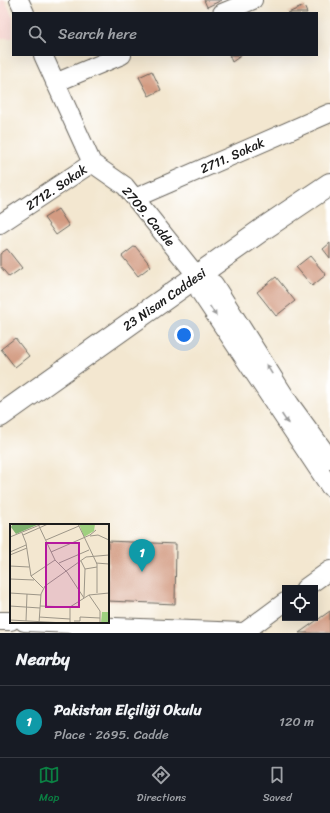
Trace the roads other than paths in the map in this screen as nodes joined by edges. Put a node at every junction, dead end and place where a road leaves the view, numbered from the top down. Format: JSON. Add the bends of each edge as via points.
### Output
{"nodes":[{"id":1,"x":19,"y":0,"type":"edge"},
{"id":2,"x":253,"y":0,"type":"edge"},
{"id":3,"x":25,"y":12,"type":"edge"},
{"id":4,"x":224,"y":12,"type":"edge"},
{"id":5,"x":43,"y":56,"type":"edge"},
{"id":6,"x":120,"y":56,"type":"edge"},
{"id":7,"x":55,"y":83,"type":"junction"},
{"id":8,"x":330,"y":113,"type":"edge"},
{"id":9,"x":92,"y":163,"type":"junction"},
{"id":10,"x":330,"y":184,"type":"edge"},
{"id":11,"x":135,"y":198,"type":"junction"},
{"id":12,"x":0,"y":224,"type":"edge"},
{"id":13,"x":197,"y":276,"type":"junction"},
{"id":14,"x":0,"y":416,"type":"edge"},
{"id":15,"x":330,"y":459,"type":"edge"},
{"id":16,"x":330,"y":487,"type":"edge"},
{"id":17,"x":330,"y":570,"type":"edge"},
{"id":18,"x":309,"y":585,"type":"edge"},
{"id":19,"x":282,"y":604,"type":"edge"},
{"id":20,"x":32,"y":623,"type":"edge"},
{"id":21,"x":81,"y":629,"type":"edge"},
{"id":22,"x":243,"y":633,"type":"edge"}],
"edges":[{"from":1,"to":3,"type":"street"},
{"from":2,"to":4,"type":"street"},
{"from":5,"to":7,"type":"street"},
{"from":6,"to":7,"type":"street"},
{"from":7,"to":9,"type":"street"},
{"from":8,"to":11,"type":"street","name":"2711. Sokak"},
{"from":9,"to":11,"type":"street","name":"2709. Cadde","via":[[125,186]]},
{"from":9,"to":12,"type":"street","name":"2712. Sokak"},
{"from":10,"to":13,"type":"main road","name":"23 Nisan Caddesi"},
{"from":11,"to":13,"type":"street","name":"2709. Cadde"},
{"from":13,"to":14,"type":"main road","name":"23 Nisan Caddesi"},
{"from":15,"to":13,"type":"street","name":"2709. Cadde","one_way":true,"via":[[290,404],[214,284]]},
{"from":13,"to":16,"type":"street","name":"2709. Cadde","one_way":true,"via":[[200,292]]},
{"from":17,"to":18,"type":"street"},
{"from":19,"to":22,"type":"street"},
{"from":20,"to":21,"type":"street"},
{"from":21,"to":22,"type":"street"}]}
